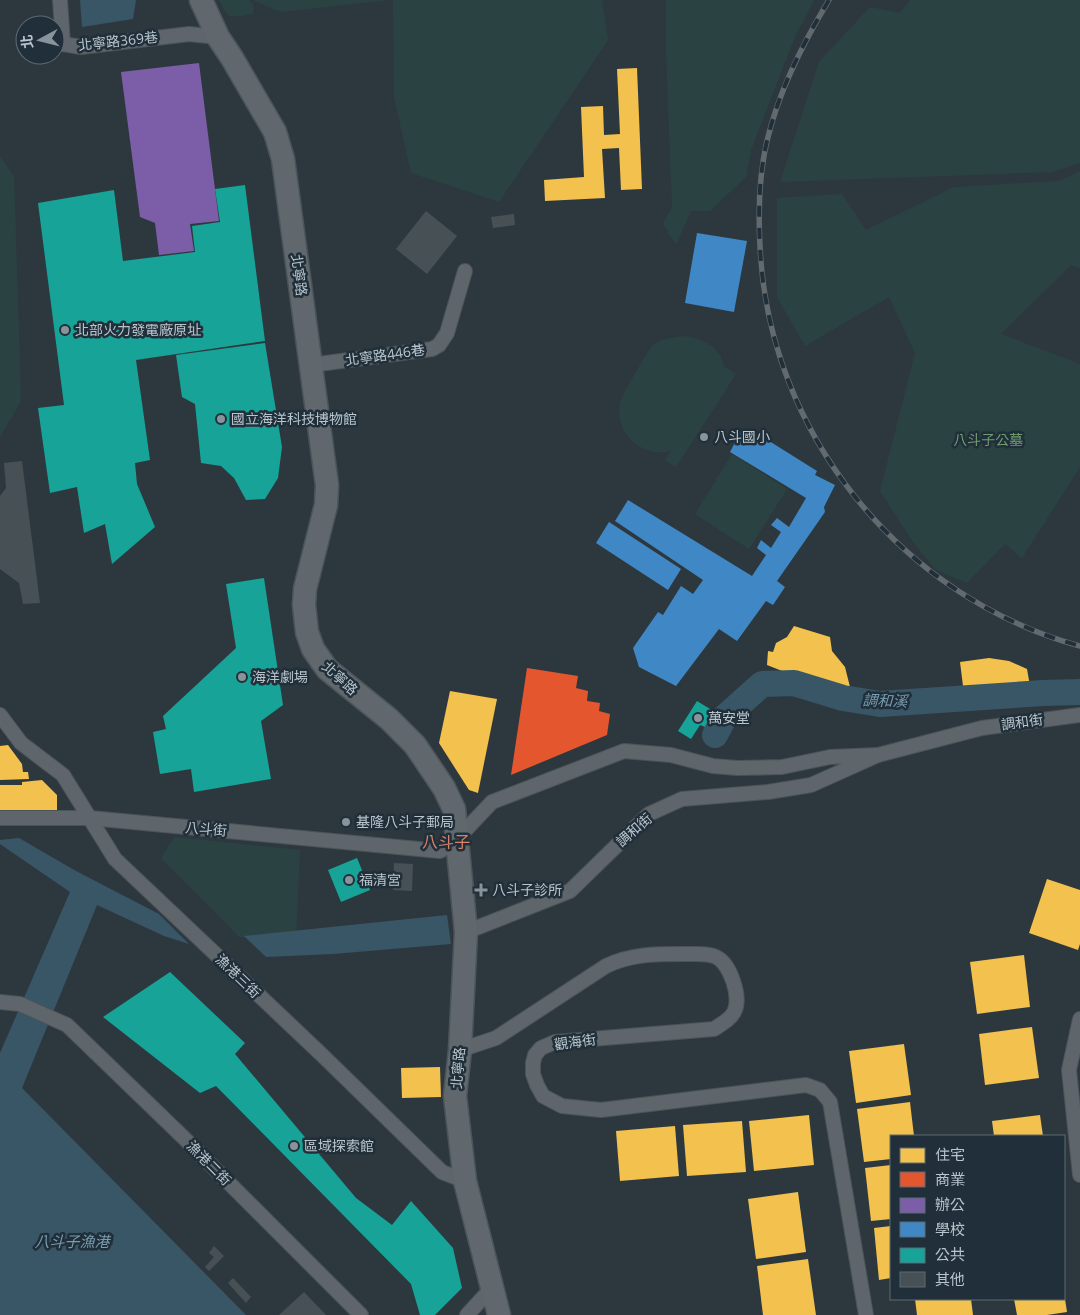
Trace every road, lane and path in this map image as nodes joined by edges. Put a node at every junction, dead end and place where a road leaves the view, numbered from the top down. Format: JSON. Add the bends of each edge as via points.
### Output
{"nodes":[{"id":1,"x":60,"y":0,"type":"edge"},
{"id":2,"x":201,"y":0,"type":"edge"},
{"id":3,"x":218,"y":36,"type":"junction"},
{"id":4,"x":465,"y":271,"type":"dead end"},
{"id":5,"x":311,"y":365,"type":"junction"},
{"id":6,"x":0,"y":715,"type":"edge"},
{"id":7,"x":1080,"y":715,"type":"edge"},
{"id":8,"x":878,"y":755,"type":"junction"},
{"id":9,"x":0,"y":818,"type":"edge"},
{"id":10,"x":90,"y":818,"type":"junction"},
{"id":11,"x":456,"y":840,"type":"junction"},
{"id":12,"x":466,"y":932,"type":"junction"},
{"id":13,"x":0,"y":1002,"type":"edge"},
{"id":14,"x":1080,"y":1019,"type":"edge"},
{"id":15,"x":460,"y":1050,"type":"junction"},
{"id":16,"x":1080,"y":1176,"type":"edge"},
{"id":17,"x":465,"y":1181,"type":"junction"},
{"id":18,"x":491,"y":1289,"type":"junction"},
{"id":19,"x":361,"y":1315,"type":"edge"},
{"id":20,"x":467,"y":1315,"type":"edge"},
{"id":21,"x":482,"y":1315,"type":"edge"},
{"id":22,"x":499,"y":1315,"type":"edge"},
{"id":23,"x":866,"y":1315,"type":"edge"}],
"edges":[{"from":1,"to":3,"type":"street","name":"北寧路369巷","via":[[63,44],[81,47],[189,34]]},
{"from":2,"to":3,"type":"main road","name":"北寧路"},
{"from":3,"to":5,"type":"main road","name":"北寧路","via":[[275,132],[283,159]]},
{"from":4,"to":5,"type":"street","name":"北寧路446巷","via":[[447,333],[439,345],[432,349]]},
{"from":5,"to":11,"type":"main road","name":"北寧路","via":[[327,485],[326,505],[305,589],[307,632],[313,649],[327,669],[415,744],[454,809]]},
{"from":6,"to":10,"type":"street","via":[[21,743],[63,776]]},
{"from":7,"to":8,"type":"street","name":"調和街","via":[[982,728]]},
{"from":8,"to":11,"type":"street","name":"調和街","via":[[830,757],[782,768],[737,768],[713,766],[671,755],[624,751],[492,802]]},
{"from":8,"to":12,"type":"street","name":"調和街","via":[[811,785],[682,799],[649,814],[570,891]]},
{"from":9,"to":10,"type":"street"},
{"from":10,"to":11,"type":"street","name":"八斗街","via":[[440,851]]},
{"from":10,"to":17,"type":"street","name":"漁港三街","via":[[116,859],[442,1172]]},
{"from":11,"to":12,"type":"main road","name":"北寧路"},
{"from":12,"to":15,"type":"main road","name":"北寧路"},
{"from":13,"to":19,"type":"street","name":"漁港二街","via":[[20,1004],[67,1025]]},
{"from":14,"to":16,"type":"street","via":[[1069,1070]]},
{"from":15,"to":17,"type":"main road","name":"北寧路","via":[[455,1096]]},
{"from":15,"to":23,"type":"street","name":"觀海街","via":[[496,1038],[619,960],[649,954],[716,956],[735,986],[735,1011],[728,1020],[714,1029],[555,1042],[540,1048],[535,1055],[532,1063],[537,1085],[544,1096],[562,1106],[601,1110],[806,1085],[820,1090],[830,1102]]},
{"from":17,"to":18,"type":"main road","name":"北寧路"},
{"from":18,"to":20,"type":"street"},
{"from":18,"to":21,"type":"street"},
{"from":18,"to":22,"type":"main road","name":"北寧路"}]}
